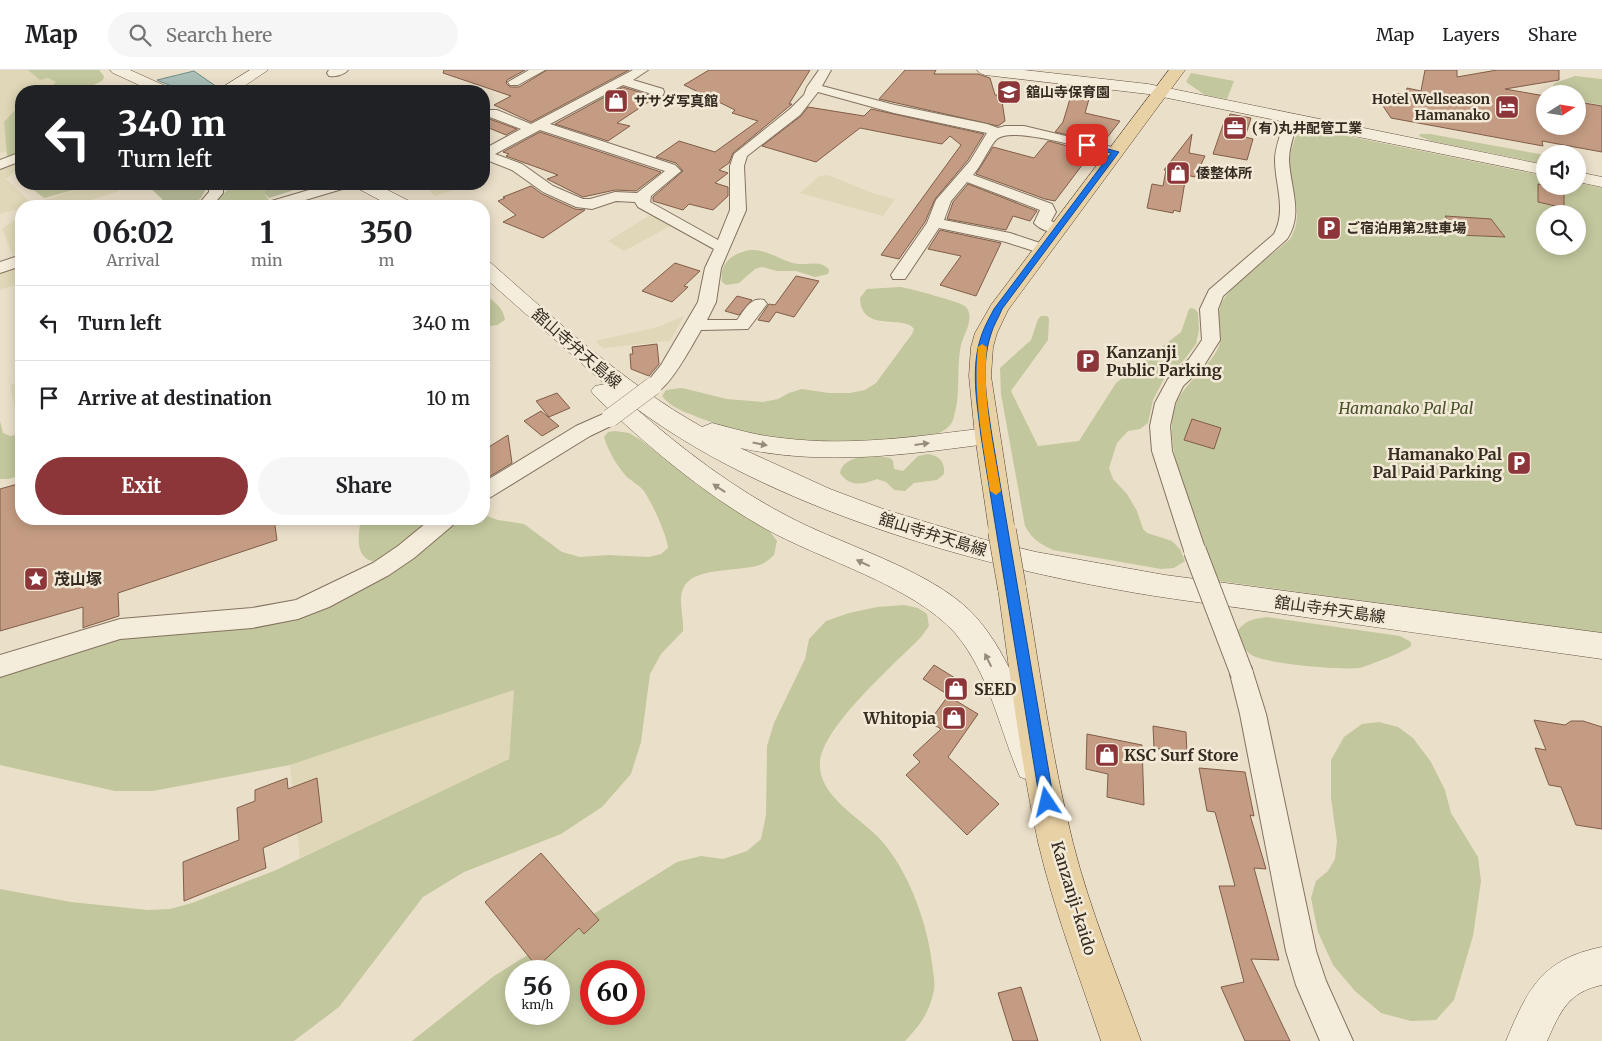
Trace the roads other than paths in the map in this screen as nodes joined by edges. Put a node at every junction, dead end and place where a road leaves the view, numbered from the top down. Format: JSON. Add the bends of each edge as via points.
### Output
{"nodes":[{"id":1,"x":118,"y":70,"type":"edge"},
{"id":2,"x":260,"y":70,"type":"edge"},
{"id":3,"x":539,"y":70,"type":"edge"},
{"id":4,"x":642,"y":70,"type":"edge"},
{"id":5,"x":825,"y":70,"type":"edge"},
{"id":6,"x":985,"y":70,"type":"edge"},
{"id":7,"x":1177,"y":70,"type":"edge"},
{"id":8,"x":623,"y":81,"type":"junction"},
{"id":9,"x":514,"y":82,"type":"dead end"},
{"id":10,"x":151,"y":85,"type":"edge"},
{"id":11,"x":236,"y":85,"type":"edge"},
{"id":12,"x":813,"y":87,"type":"junction"},
{"id":13,"x":658,"y":92,"type":"dead end"},
{"id":14,"x":1162,"y":92,"type":"junction"},
{"id":15,"x":492,"y":113,"type":"dead end"},
{"id":16,"x":1292,"y":118,"type":"junction"},
{"id":17,"x":537,"y":127,"type":"junction"},
{"id":18,"x":997,"y":133,"type":"junction"},
{"id":19,"x":490,"y":151,"type":"edge"},
{"id":20,"x":1116,"y":152,"type":"junction"},
{"id":21,"x":490,"y":156,"type":"edge"},
{"id":22,"x":15,"y":159,"type":"edge"},
{"id":23,"x":0,"y":165,"type":"edge"},
{"id":24,"x":1536,"y":168,"type":"edge"},
{"id":25,"x":965,"y":177,"type":"junction"},
{"id":26,"x":1586,"y":179,"type":"edge"},
{"id":27,"x":1602,"y":182,"type":"edge"},
{"id":28,"x":216,"y":190,"type":"edge"},
{"id":29,"x":324,"y":190,"type":"edge"},
{"id":30,"x":374,"y":190,"type":"edge"},
{"id":31,"x":642,"y":198,"type":"junction"},
{"id":32,"x":210,"y":200,"type":"edge"},
{"id":33,"x":290,"y":200,"type":"edge"},
{"id":34,"x":393,"y":200,"type":"edge"},
{"id":35,"x":935,"y":223,"type":"junction"},
{"id":36,"x":1058,"y":229,"type":"junction"},
{"id":37,"x":723,"y":247,"type":"junction"},
{"id":38,"x":1043,"y":249,"type":"junction"},
{"id":39,"x":15,"y":262,"type":"edge"},
{"id":40,"x":0,"y":268,"type":"edge"},
{"id":41,"x":490,"y":272,"type":"edge"},
{"id":42,"x":899,"y":275,"type":"dead end"},
{"id":43,"x":758,"y":304,"type":"dead end"},
{"id":44,"x":533,"y":310,"type":"junction"},
{"id":45,"x":695,"y":325,"type":"junction"},
{"id":46,"x":650,"y":396,"type":"junction"},
{"id":47,"x":986,"y":436,"type":"junction"},
{"id":48,"x":490,"y":488,"type":"edge"},
{"id":49,"x":438,"y":525,"type":"edge"},
{"id":50,"x":1602,"y":646,"type":"edge"},
{"id":51,"x":0,"y":666,"type":"edge"},
{"id":52,"x":1047,"y":802,"type":"junction"},
{"id":53,"x":1602,"y":966,"type":"edge"},
{"id":54,"x":1121,"y":1041,"type":"edge"},
{"id":55,"x":1337,"y":1041,"type":"edge"},
{"id":56,"x":1526,"y":1041,"type":"edge"}],
"edges":[{"from":1,"to":10,"type":"main road"},
{"from":2,"to":11,"type":"main road"},
{"from":3,"to":9,"type":"street"},
{"from":4,"to":8,"type":"street"},
{"from":5,"to":12,"type":"street"},
{"from":6,"to":14,"type":"main road"},
{"from":7,"to":14,"type":"main road","name":"Kanzanji-kaido"},
{"from":8,"to":13,"type":"street"},
{"from":8,"to":17,"type":"street"},
{"from":12,"to":18,"type":"street"},
{"from":12,"to":37,"type":"street","via":[[802,105],[772,123],[738,160],[738,210]]},
{"from":14,"to":16,"type":"main road"},
{"from":14,"to":20,"type":"main road","name":"Kanzanji-kaido"},
{"from":15,"to":17,"type":"street"},
{"from":16,"to":24,"type":"main road"},
{"from":16,"to":55,"type":"street","bridge":true,"via":[[1282,158],[1289,214],[1286,229],[1215,294],[1209,309],[1211,340],[1196,363],[1175,383],[1165,403],[1160,426],[1162,450],[1194,551],[1242,674],[1301,951]]},
{"from":17,"to":19,"type":"street"},
{"from":17,"to":31,"type":"street","via":[[674,171]]},
{"from":18,"to":20,"type":"street","via":[[1024,130]]},
{"from":18,"to":25,"type":"street"},
{"from":20,"to":36,"type":"main road","name":"Kanzanji-kaido"},
{"from":21,"to":31,"type":"street","via":[[517,167],[548,189],[581,204],[592,204],[614,196]]},
{"from":22,"to":23,"type":"street"},
{"from":25,"to":35,"type":"street","via":[[944,200]]},
{"from":25,"to":36,"type":"street","via":[[1044,206],[1049,210],[1042,223]]},
{"from":26,"to":27,"type":"main road"},
{"from":28,"to":32,"type":"street"},
{"from":29,"to":33,"type":"street"},
{"from":30,"to":34,"type":"main road"},
{"from":31,"to":37,"type":"street","via":[[648,208]]},
{"from":35,"to":38,"type":"street","via":[[1010,238]]},
{"from":35,"to":42,"type":"street"},
{"from":36,"to":38,"type":"main road","name":"Kanzanji-kaido"},
{"from":37,"to":45,"type":"street","via":[[713,268],[707,302]]},
{"from":38,"to":47,"type":"main road","name":"Kanzanji-kaido","via":[[998,309],[986,334],[980,361]]},
{"from":39,"to":40,"type":"street"},
{"from":41,"to":44,"type":"main road","name":"舘山寺弁天島線"},
{"from":43,"to":45,"type":"street","via":[[742,326]]},
{"from":44,"to":46,"type":"main road","name":"舘山寺弁天島線","via":[[625,390]]},
{"from":52,"to":44,"type":"main road","one_way":true,"via":[[985,654],[966,626],[950,610],[912,586],[775,521],[706,479],[649,435],[594,383],[554,342]]},
{"from":45,"to":46,"type":"street"},
{"from":46,"to":47,"type":"main road","one_way":true,"via":[[723,435],[812,450],[887,448]]},
{"from":46,"to":48,"type":"street","bridge":true,"via":[[583,431]]},
{"from":46,"to":50,"type":"main road","name":"舘山寺弁天島線","via":[[727,452],[821,496],[930,534],[1010,556],[1136,582]]},
{"from":47,"to":52,"type":"main road","name":"Kanzanji-kaido","bridge":true},
{"from":49,"to":51,"type":"street","via":[[382,569],[298,609],[252,618],[120,629]]},
{"from":52,"to":54,"type":"main road","name":"Kanzanji-kaido","via":[[1068,888]]},
{"from":53,"to":56,"type":"main road","via":[[1589,967],[1567,978],[1549,994]]}]}
